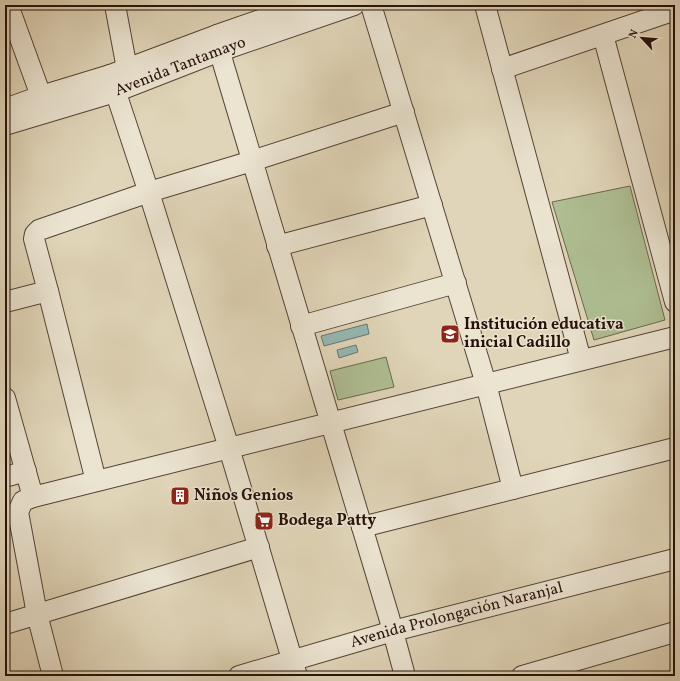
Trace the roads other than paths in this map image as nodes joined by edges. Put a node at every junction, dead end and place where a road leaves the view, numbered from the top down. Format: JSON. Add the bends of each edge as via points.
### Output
{"nodes":[{"id":1,"x":8,"y":5,"type":"edge"},
{"id":2,"x":115,"y":5,"type":"edge"},
{"id":3,"x":303,"y":5,"type":"edge"},
{"id":4,"x":354,"y":5,"type":"edge"},
{"id":5,"x":371,"y":5,"type":"edge"},
{"id":6,"x":485,"y":5,"type":"edge"},
{"id":7,"x":675,"y":10,"type":"edge"},
{"id":8,"x":603,"y":35,"type":"junction"},
{"id":9,"x":219,"y":43,"type":"junction"},
{"id":10,"x":502,"y":69,"type":"junction"},
{"id":11,"x":118,"y":78,"type":"junction"},
{"id":12,"x":41,"y":96,"type":"junction"},
{"id":13,"x":5,"y":109,"type":"edge"},
{"id":14,"x":404,"y":112,"type":"junction"},
{"id":15,"x":5,"y":125,"type":"edge"},
{"id":16,"x":252,"y":161,"type":"junction"},
{"id":17,"x":149,"y":192,"type":"junction"},
{"id":18,"x":432,"y":205,"type":"junction"},
{"id":19,"x":278,"y":246,"type":"junction"},
{"id":20,"x":456,"y":283,"type":"junction"},
{"id":21,"x":48,"y":291,"type":"junction"},
{"id":22,"x":5,"y":302,"type":"edge"},
{"id":23,"x":675,"y":302,"type":"edge"},
{"id":24,"x":301,"y":326,"type":"junction"},
{"id":25,"x":675,"y":337,"type":"edge"},
{"id":26,"x":581,"y":360,"type":"junction"},
{"id":27,"x":486,"y":384,"type":"junction"},
{"id":28,"x":5,"y":398,"type":"edge"},
{"id":29,"x":330,"y":423,"type":"junction"},
{"id":30,"x":229,"y":448,"type":"junction"},
{"id":31,"x":675,"y":448,"type":"edge"},
{"id":32,"x":26,"y":471,"type":"junction"},
{"id":33,"x":5,"y":477,"type":"edge"},
{"id":34,"x":96,"y":481,"type":"junction"},
{"id":35,"x":514,"y":489,"type":"junction"},
{"id":36,"x":33,"y":497,"type":"junction"},
{"id":37,"x":362,"y":527,"type":"junction"},
{"id":38,"x":259,"y":547,"type":"junction"},
{"id":39,"x":675,"y":559,"type":"edge"},
{"id":40,"x":37,"y":614,"type":"junction"},
{"id":41,"x":5,"y":624,"type":"edge"},
{"id":42,"x":393,"y":632,"type":"junction"},
{"id":43,"x":675,"y":632,"type":"edge"},
{"id":44,"x":295,"y":668,"type":"edge"},
{"id":45,"x":53,"y":676,"type":"edge"},
{"id":46,"x":239,"y":676,"type":"edge"},
{"id":47,"x":405,"y":676,"type":"edge"},
{"id":48,"x":522,"y":676,"type":"edge"}],
"edges":[{"from":1,"to":12,"type":"street"},
{"from":2,"to":11,"type":"street"},
{"from":3,"to":9,"type":"street","name":"Avenida Tantamayo"},
{"from":4,"to":9,"type":"street","name":"Avenida Tantamayo"},
{"from":5,"to":14,"type":"street"},
{"from":6,"to":10,"type":"street"},
{"from":7,"to":8,"type":"street"},
{"from":8,"to":10,"type":"street"},
{"from":8,"to":23,"type":"street"},
{"from":9,"to":11,"type":"street","name":"Avenida Tantamayo"},
{"from":9,"to":16,"type":"street"},
{"from":10,"to":26,"type":"street"},
{"from":11,"to":12,"type":"street","name":"Avenida Tantamayo"},
{"from":11,"to":15,"type":"street","name":"Avenida Tantamayo"},
{"from":11,"to":17,"type":"street"},
{"from":12,"to":13,"type":"street","name":"Avenida Tantamayo"},
{"from":14,"to":16,"type":"street"},
{"from":14,"to":18,"type":"street"},
{"from":16,"to":17,"type":"street"},
{"from":16,"to":19,"type":"street"},
{"from":17,"to":21,"type":"street","via":[[39,230],[34,239]]},
{"from":17,"to":30,"type":"street"},
{"from":18,"to":19,"type":"street"},
{"from":18,"to":20,"type":"street"},
{"from":19,"to":24,"type":"street"},
{"from":20,"to":24,"type":"street"},
{"from":20,"to":27,"type":"street"},
{"from":21,"to":22,"type":"street"},
{"from":21,"to":34,"type":"street"},
{"from":24,"to":29,"type":"street"},
{"from":25,"to":26,"type":"street"},
{"from":26,"to":27,"type":"street"},
{"from":27,"to":29,"type":"street"},
{"from":27,"to":35,"type":"street"},
{"from":28,"to":32,"type":"street"},
{"from":29,"to":30,"type":"street"},
{"from":29,"to":37,"type":"street"},
{"from":30,"to":34,"type":"street"},
{"from":30,"to":38,"type":"street"},
{"from":31,"to":35,"type":"street"},
{"from":32,"to":33,"type":"street"},
{"from":32,"to":36,"type":"street"},
{"from":34,"to":36,"type":"street"},
{"from":35,"to":37,"type":"street"},
{"from":36,"to":40,"type":"street","via":[[23,501],[18,512]]},
{"from":37,"to":42,"type":"street"},
{"from":38,"to":40,"type":"street"},
{"from":38,"to":44,"type":"street"},
{"from":39,"to":42,"type":"street","name":"Avenida Prolongación Naranjal"},
{"from":40,"to":41,"type":"street"},
{"from":40,"to":45,"type":"street"},
{"from":42,"to":44,"type":"street","name":"Avenida Prolongación Naranjal"},
{"from":42,"to":47,"type":"street"},
{"from":43,"to":48,"type":"street"},
{"from":44,"to":46,"type":"street","name":"Avenida Prolongación Naranjal"}]}
